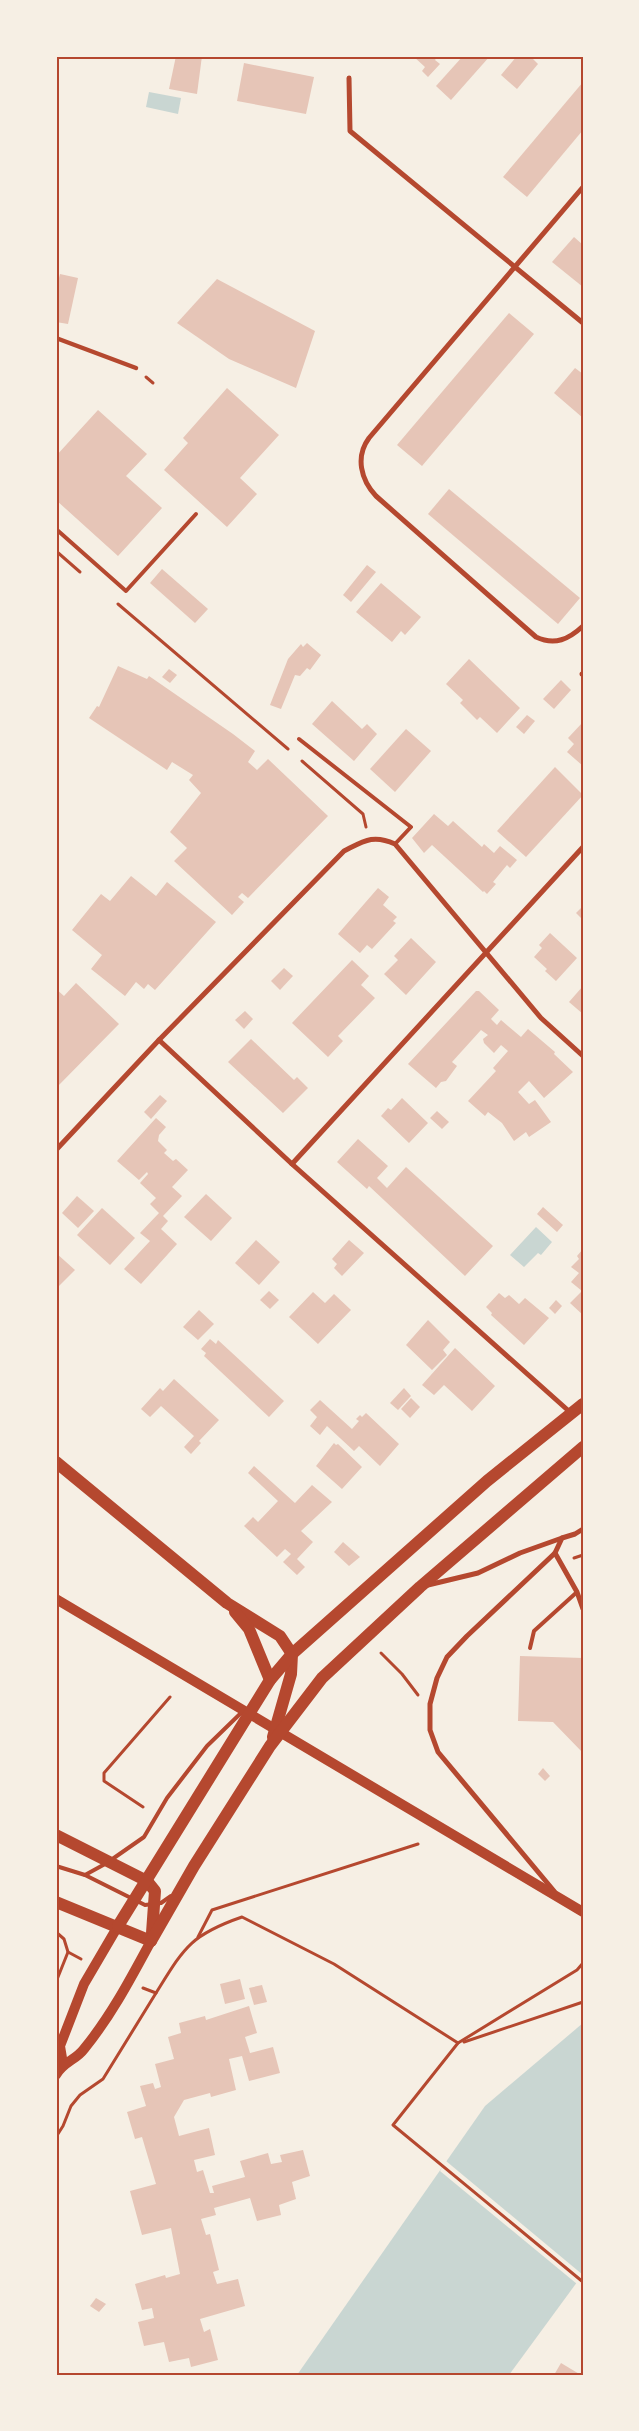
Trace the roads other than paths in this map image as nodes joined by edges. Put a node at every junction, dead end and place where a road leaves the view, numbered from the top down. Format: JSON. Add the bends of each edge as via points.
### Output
{"nodes":[{"id":1,"x":349,"y":78,"type":"dead end"},
{"id":2,"x":583,"y":188,"type":"edge"},
{"id":3,"x":515,"y":267,"type":"junction"},
{"id":4,"x":583,"y":323,"type":"edge"},
{"id":5,"x":56,"y":338,"type":"edge"},
{"id":6,"x":136,"y":368,"type":"dead end"},
{"id":7,"x":196,"y":514,"type":"dead end"},
{"id":8,"x":56,"y":528,"type":"edge"},
{"id":9,"x":583,"y":626,"type":"edge"},
{"id":10,"x":299,"y":739,"type":"dead end"},
{"id":11,"x":395,"y":844,"type":"junction"},
{"id":12,"x":583,"y":848,"type":"edge"},
{"id":13,"x":487,"y":953,"type":"junction"},
{"id":14,"x":159,"y":1040,"type":"junction"},
{"id":15,"x":583,"y":1056,"type":"edge"},
{"id":16,"x":56,"y":1150,"type":"edge"},
{"id":17,"x":292,"y":1164,"type":"junction"},
{"id":18,"x":583,"y":1404,"type":"edge"},
{"id":19,"x":571,"y":1413,"type":"junction"},
{"id":20,"x":583,"y":1447,"type":"edge"},
{"id":21,"x":56,"y":1462,"type":"edge"},
{"id":22,"x":583,"y":1529,"type":"edge"},
{"id":23,"x":562,"y":1538,"type":"junction"},
{"id":24,"x":555,"y":1553,"type":"junction"},
{"id":25,"x":420,"y":1587,"type":"junction"},
{"id":26,"x":576,"y":1592,"type":"junction"},
{"id":27,"x":56,"y":1599,"type":"edge"},
{"id":28,"x":227,"y":1603,"type":"junction"},
{"id":29,"x":583,"y":1609,"type":"edge"},
{"id":30,"x":530,"y":1648,"type":"dead end"},
{"id":31,"x":292,"y":1654,"type":"junction"},
{"id":32,"x":270,"y":1680,"type":"junction"},
{"id":33,"x":270,"y":1746,"type":"junction"},
{"id":34,"x":56,"y":1834,"type":"edge"},
{"id":35,"x":108,"y":1862,"type":"junction"},
{"id":36,"x":56,"y":1866,"type":"edge"},
{"id":37,"x":85,"y":1875,"type":"junction"},
{"id":38,"x":147,"y":1881,"type":"junction"},
{"id":39,"x":179,"y":1891,"type":"junction"},
{"id":40,"x":561,"y":1899,"type":"junction"},
{"id":41,"x":135,"y":1900,"type":"junction"},
{"id":42,"x":56,"y":1902,"type":"edge"},
{"id":43,"x":156,"y":1904,"type":"junction"},
{"id":44,"x":583,"y":1912,"type":"edge"},
{"id":45,"x":118,"y":1926,"type":"junction"},
{"id":46,"x":151,"y":1941,"type":"junction"},
{"id":47,"x":63,"y":2064,"type":"junction"},
{"id":48,"x":56,"y":2075,"type":"edge"}],
"edges":[{"from":1,"to":3,"type":"street","via":[[350,131]]},
{"from":2,"to":3,"type":"street"},
{"from":3,"to":4,"type":"street"},
{"from":3,"to":9,"type":"street","via":[[370,438],[363,450],[361,468],[368,487],[376,496],[536,637],[554,642],[566,639]]},
{"from":5,"to":6,"type":"street"},
{"from":7,"to":8,"type":"lane","via":[[126,591]]},
{"from":10,"to":11,"type":"lane","via":[[411,828]]},
{"from":11,"to":13,"type":"street"},
{"from":11,"to":14,"type":"street","via":[[383,839],[368,839],[344,851]]},
{"from":12,"to":13,"type":"street"},
{"from":13,"to":15,"type":"street","via":[[541,1018]]},
{"from":13,"to":17,"type":"street"},
{"from":14,"to":16,"type":"street"},
{"from":14,"to":17,"type":"street"},
{"from":17,"to":19,"type":"street"},
{"from":18,"to":19,"type":"main road"},
{"from":19,"to":31,"type":"main road","via":[[487,1481]]},
{"from":20,"to":25,"type":"main road"},
{"from":21,"to":28,"type":"main road"},
{"from":22,"to":23,"type":"street"},
{"from":23,"to":24,"type":"street"},
{"from":23,"to":25,"type":"street","via":[[478,1573]]},
{"from":24,"to":26,"type":"street"},
{"from":24,"to":40,"type":"street","via":[[447,1657],[430,1704],[430,1730],[438,1752]]},
{"from":25,"to":33,"type":"main road","via":[[322,1678]]},
{"from":26,"to":29,"type":"street"},
{"from":26,"to":30,"type":"lane","via":[[534,1631]]},
{"from":27,"to":40,"type":"main road"},
{"from":28,"to":31,"type":"main road","via":[[280,1636]]},
{"from":28,"to":32,"type":"main road","via":[[249,1630]]},
{"from":31,"to":32,"type":"main road"},
{"from":31,"to":33,"type":"main road","via":[[286,1694]]},
{"from":32,"to":35,"type":"lane","via":[[207,1746],[167,1798],[144,1837]]},
{"from":32,"to":38,"type":"main road"},
{"from":33,"to":39,"type":"main road"},
{"from":34,"to":35,"type":"main road"},
{"from":35,"to":37,"type":"lane"},
{"from":35,"to":38,"type":"main road"},
{"from":36,"to":37,"type":"lane"},
{"from":37,"to":41,"type":"lane"},
{"from":38,"to":41,"type":"main road"},
{"from":38,"to":43,"type":"main road","via":[[155,1891]]},
{"from":39,"to":43,"type":"lane"},
{"from":39,"to":46,"type":"main road"},
{"from":40,"to":44,"type":"main road"},
{"from":41,"to":43,"type":"lane"},
{"from":41,"to":45,"type":"main road"},
{"from":42,"to":45,"type":"main road"},
{"from":43,"to":46,"type":"main road"},
{"from":45,"to":46,"type":"main road"},
{"from":45,"to":47,"type":"main road","via":[[84,1984],[60,2046]]},
{"from":46,"to":47,"type":"main road","via":[[123,1992],[83,2051]]},
{"from":47,"to":48,"type":"main road"}]}
